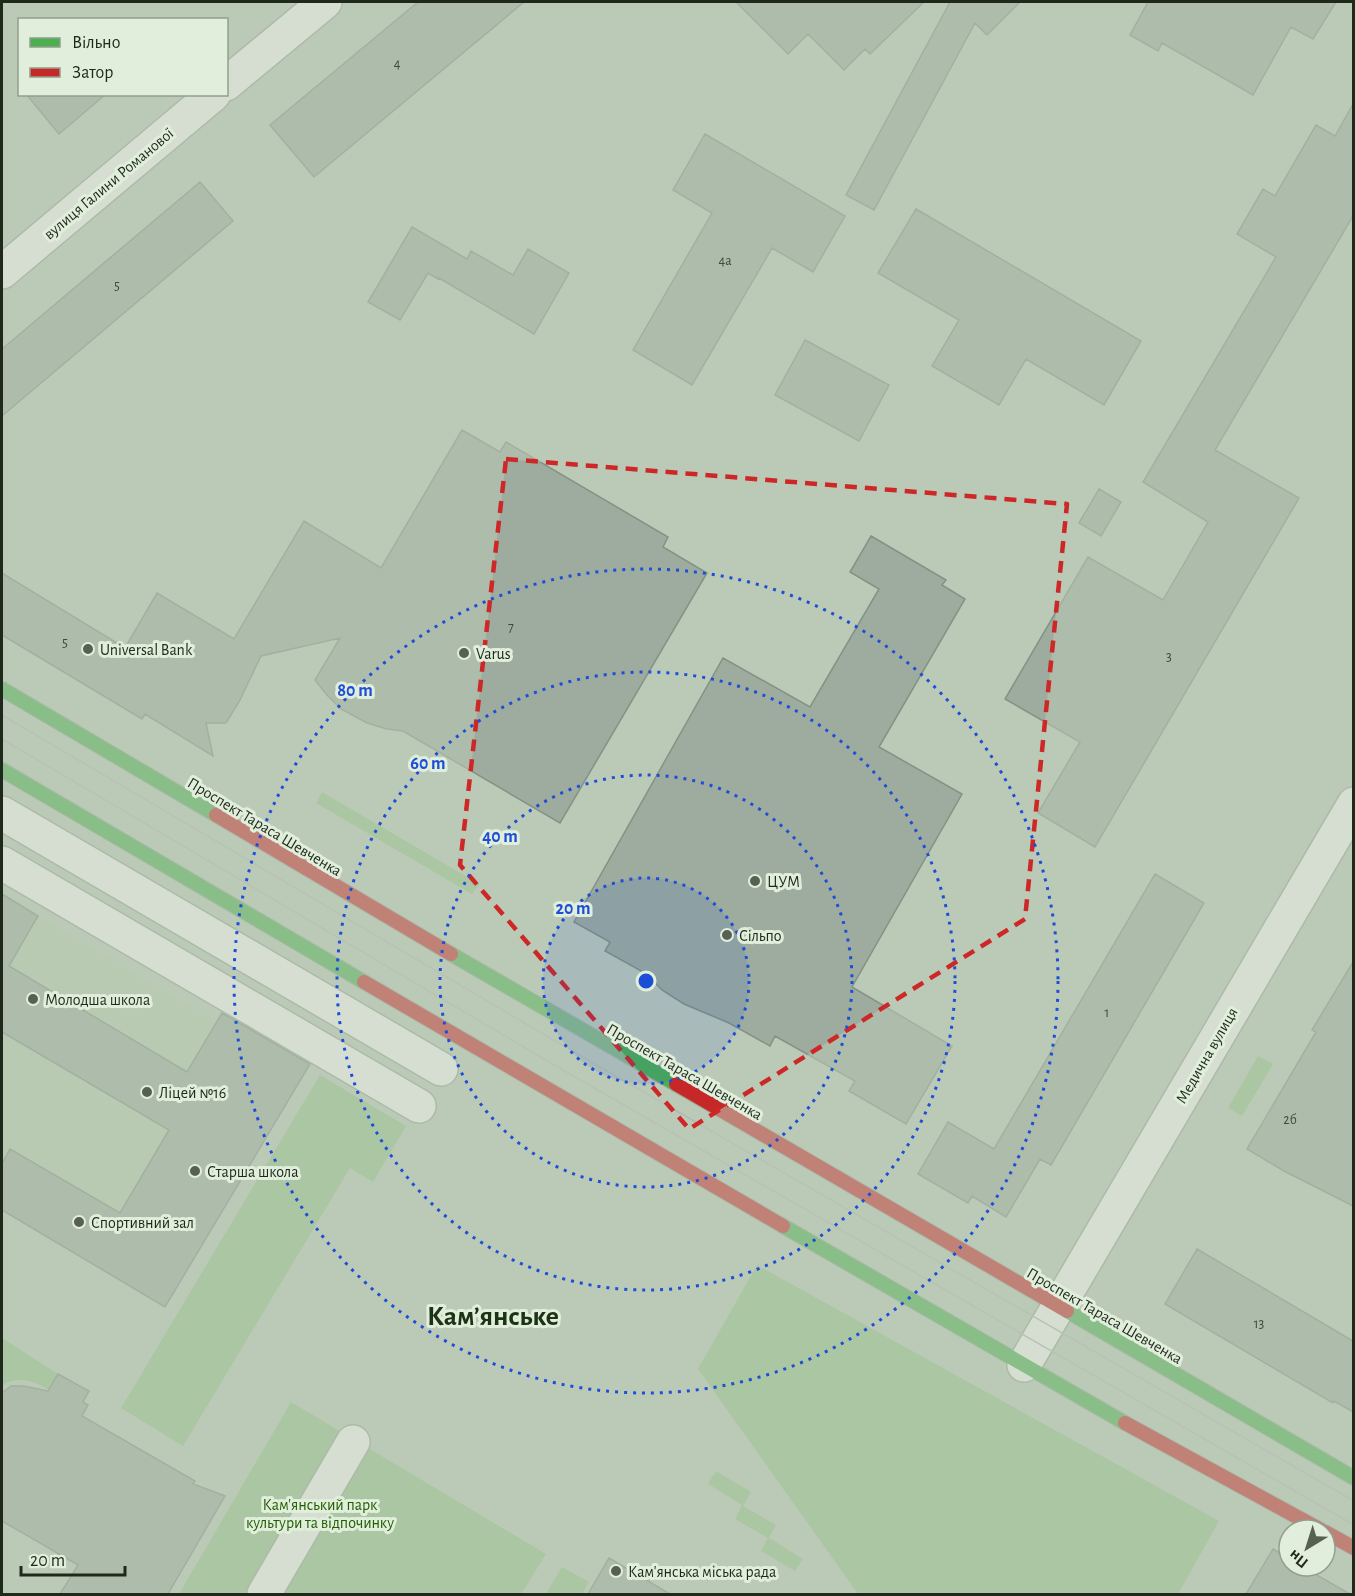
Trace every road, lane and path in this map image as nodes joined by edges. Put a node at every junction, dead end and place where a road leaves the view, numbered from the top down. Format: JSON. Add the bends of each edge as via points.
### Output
{"nodes":[{"id":1,"x":325,"y":2,"type":"edge"},
{"id":2,"x":228,"y":82,"type":"edge"},
{"id":3,"x":212,"y":96,"type":"edge"},
{"id":4,"x":2,"y":272,"type":"edge"},
{"id":5,"x":2,"y":689,"type":"edge"},
{"id":6,"x":2,"y":770,"type":"edge"},
{"id":7,"x":1353,"y":804,"type":"edge"},
{"id":8,"x":2,"y":813,"type":"edge"},
{"id":9,"x":2,"y":863,"type":"edge"},
{"id":10,"x":441,"y":1069,"type":"dead end"},
{"id":11,"x":419,"y":1106,"type":"dead end"},
{"id":12,"x":1058,"y":1306,"type":"junction"},
{"id":13,"x":1024,"y":1365,"type":"junction"},
{"id":14,"x":353,"y":1442,"type":"dead end"},
{"id":15,"x":1353,"y":1478,"type":"edge"},
{"id":16,"x":1300,"y":1518,"type":"edge"},
{"id":17,"x":1337,"y":1539,"type":"edge"},
{"id":18,"x":1353,"y":1548,"type":"edge"},
{"id":19,"x":264,"y":1594,"type":"edge"}],
"edges":[{"from":1,"to":2,"type":"street"},
{"from":3,"to":4,"type":"street","name":"вулиця Галини Романової"},
{"from":5,"to":12,"type":"main road","name":"Проспект Тараса Шевченка"},
{"from":6,"to":13,"type":"main road"},
{"from":7,"to":12,"type":"street","name":"Медична вулиця"},
{"from":8,"to":10,"type":"street"},
{"from":9,"to":11,"type":"street"},
{"from":12,"to":13,"type":"street","name":"Медична вулиця"},
{"from":12,"to":15,"type":"main road","name":"Проспект Тараса Шевченка"},
{"from":13,"to":16,"type":"main road"},
{"from":14,"to":19,"type":"street"},
{"from":17,"to":18,"type":"main road"}]}
